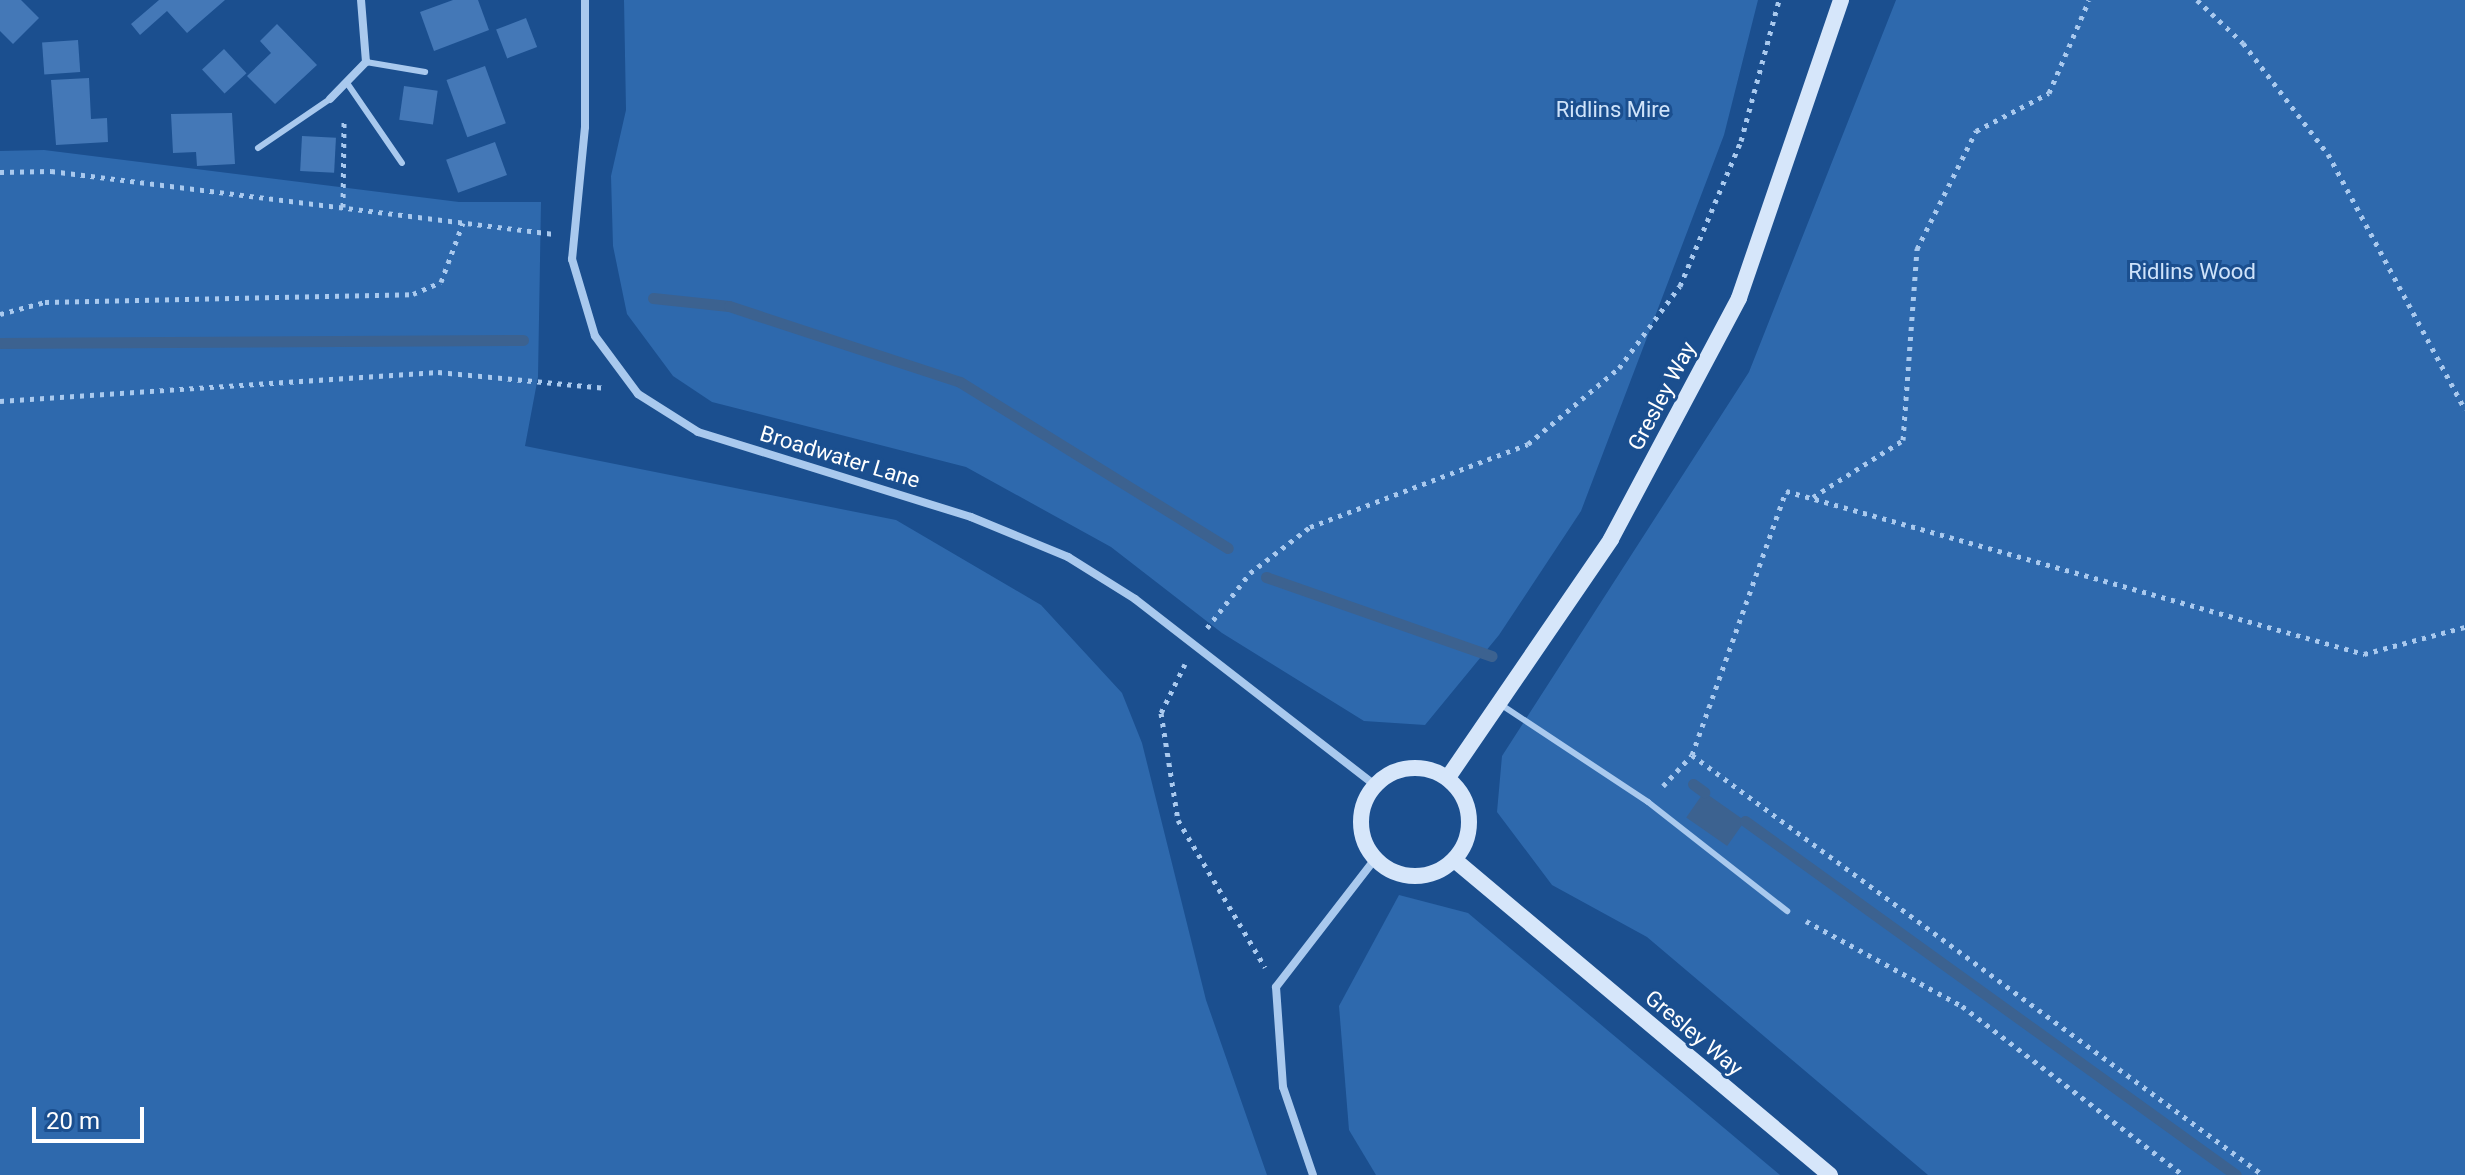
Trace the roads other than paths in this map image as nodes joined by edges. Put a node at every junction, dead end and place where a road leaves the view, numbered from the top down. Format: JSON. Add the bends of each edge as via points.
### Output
{"nodes":[{"id":1,"x":361,"y":0,"type":"edge"},
{"id":2,"x":585,"y":0,"type":"edge"},
{"id":3,"x":1841,"y":0,"type":"edge"},
{"id":4,"x":366,"y":62,"type":"junction"},
{"id":5,"x":425,"y":72,"type":"dead end"},
{"id":6,"x":347,"y":83,"type":"junction"},
{"id":7,"x":330,"y":99,"type":"joint"},
{"id":8,"x":258,"y":148,"type":"dead end"},
{"id":9,"x":402,"y":163,"type":"dead end"},
{"id":10,"x":1503,"y":706,"type":"junction"},
{"id":11,"x":1449,"y":776,"type":"junction"},
{"id":12,"x":1372,"y":783,"type":"junction"},
{"id":13,"x":1375,"y":859,"type":"junction"},
{"id":14,"x":1457,"y":862,"type":"junction"},
{"id":15,"x":1787,"y":911,"type":"road end"},
{"id":16,"x":1313,"y":1175,"type":"edge"},
{"id":17,"x":1830,"y":1175,"type":"edge"}],
"edges":[{"from":1,"to":4,"type":"street"},
{"from":2,"to":12,"type":"street","name":"Broadwater Lane","via":[[585,127],[571,236],[586,315],[638,394],[698,432],[971,517],[1068,557],[1195,644]]},
{"from":3,"to":10,"type":"street","name":"Gresley Way","via":[[1739,298],[1611,539]]},
{"from":4,"to":5,"type":"lane"},
{"from":4,"to":6,"type":"street"},
{"from":6,"to":7,"type":"street"},
{"from":6,"to":9,"type":"lane"},
{"from":7,"to":8,"type":"lane"},
{"from":10,"to":11,"type":"street","name":"Gresley Way"},
{"from":10,"to":15,"type":"lane","via":[[1648,802]]},
{"from":11,"to":12,"type":"street","via":[[1422,766]]},
{"from":11,"to":14,"type":"street","via":[[1470,808],[1469,835]]},
{"from":12,"to":13,"type":"street","via":[[1361,814]]},
{"from":13,"to":14,"type":"street","via":[[1401,875],[1431,875]]},
{"from":13,"to":16,"type":"street","via":[[1276,987],[1283,1087]]},
{"from":14,"to":17,"type":"street","name":"Gresley Way"}]}
